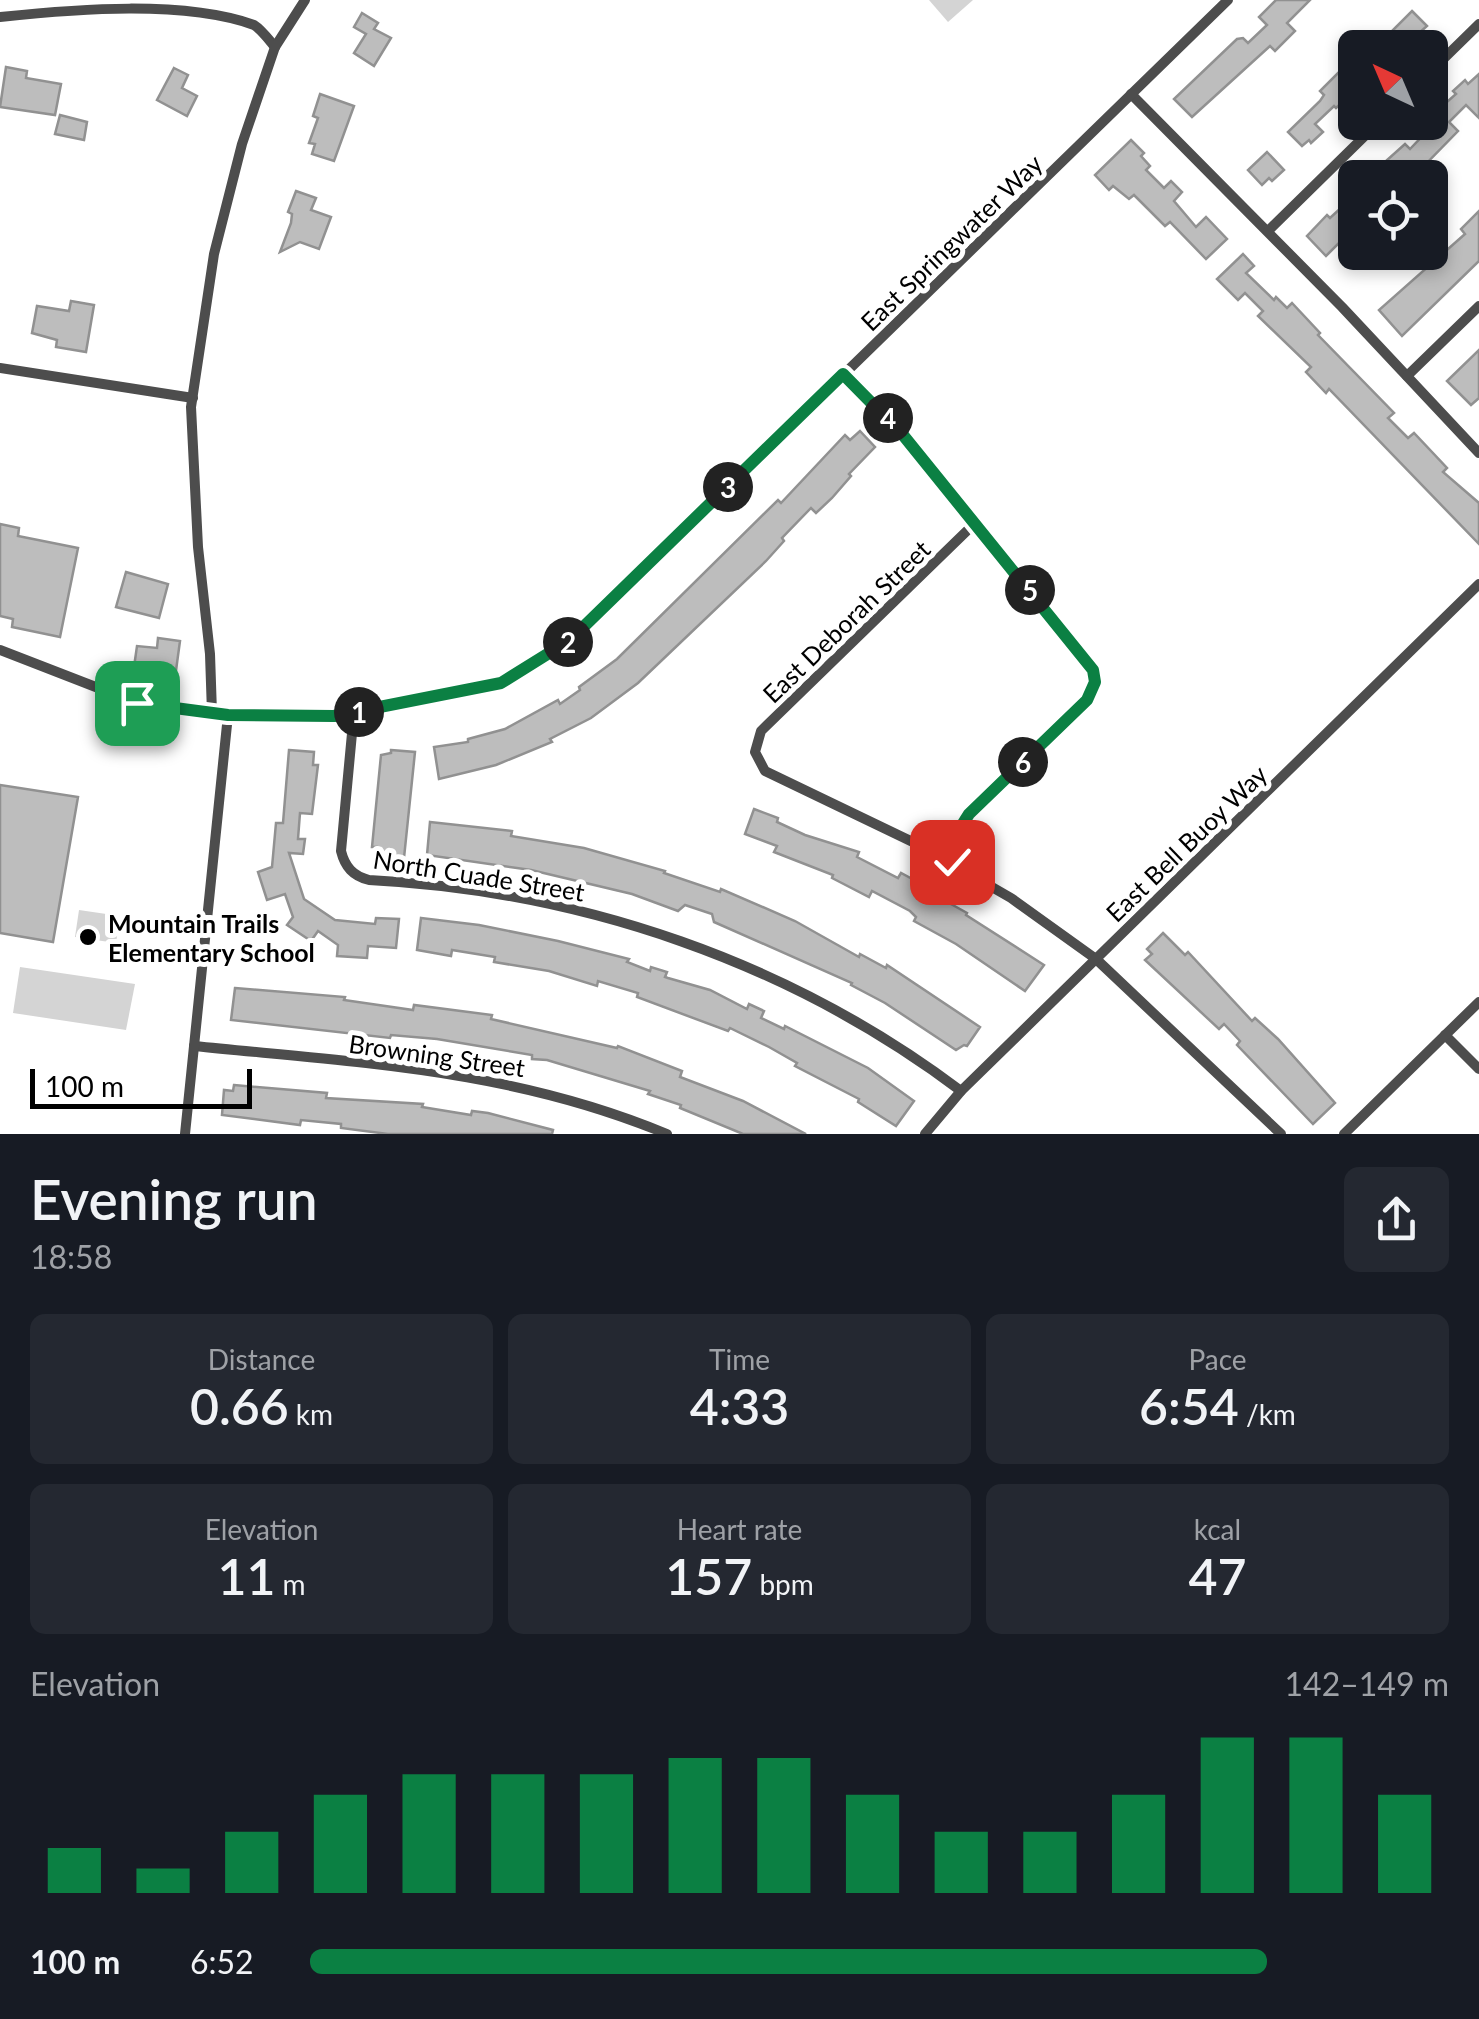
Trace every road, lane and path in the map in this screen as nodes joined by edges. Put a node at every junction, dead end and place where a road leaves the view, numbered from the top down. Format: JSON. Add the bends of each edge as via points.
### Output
{"nodes":[{"id":1,"x":305,"y":0,"type":"edge"},
{"id":2,"x":1228,"y":0,"type":"edge"},
{"id":3,"x":0,"y":17,"type":"edge"},
{"id":4,"x":1479,"y":24,"type":"edge"},
{"id":5,"x":275,"y":47,"type":"junction"},
{"id":6,"x":1448,"y":54,"type":"edge"},
{"id":7,"x":1131,"y":94,"type":"junction"},
{"id":8,"x":1360,"y":140,"type":"edge"},
{"id":9,"x":1268,"y":231,"type":"junction"},
{"id":10,"x":1479,"y":306,"type":"edge"},
{"id":11,"x":0,"y":368,"type":"edge"},
{"id":12,"x":843,"y":374,"type":"junction"},
{"id":13,"x":1407,"y":376,"type":"junction"},
{"id":14,"x":192,"y":398,"type":"junction"},
{"id":15,"x":1479,"y":453,"type":"edge"},
{"id":16,"x":975,"y":523,"type":"junction"},
{"id":17,"x":1479,"y":584,"type":"edge"},
{"id":18,"x":0,"y":650,"type":"edge"},
{"id":19,"x":354,"y":712,"type":"junction"},
{"id":20,"x":212,"y":713,"type":"junction"},
{"id":21,"x":228,"y":715,"type":"junction"},
{"id":22,"x":942,"y":857,"type":"junction"},
{"id":23,"x":1096,"y":959,"type":"junction"},
{"id":24,"x":1479,"y":1002,"type":"edge"},
{"id":25,"x":1445,"y":1036,"type":"junction"},
{"id":26,"x":194,"y":1046,"type":"junction"},
{"id":27,"x":1479,"y":1069,"type":"edge"},
{"id":28,"x":961,"y":1090,"type":"junction"},
{"id":29,"x":185,"y":1134,"type":"edge"},
{"id":30,"x":666,"y":1134,"type":"edge"},
{"id":31,"x":925,"y":1134,"type":"edge"},
{"id":32,"x":1281,"y":1134,"type":"edge"},
{"id":33,"x":1344,"y":1134,"type":"edge"}],
"edges":[{"from":1,"to":5,"type":"street"},
{"from":2,"to":7,"type":"street","name":"East Springwater Way"},
{"from":3,"to":5,"type":"street","via":[[181,4],[256,26]]},
{"from":4,"to":6,"type":"street"},
{"from":5,"to":14,"type":"street","via":[[214,254]]},
{"from":7,"to":9,"type":"street"},
{"from":7,"to":12,"type":"street","name":"East Springwater Way"},
{"from":8,"to":9,"type":"street"},
{"from":9,"to":13,"type":"street"},
{"from":10,"to":13,"type":"street"},
{"from":11,"to":14,"type":"street"},
{"from":12,"to":16,"type":"street"},
{"from":12,"to":19,"type":"street","name":"East Springwater Way","via":[[570,640],[501,683]]},
{"from":13,"to":15,"type":"street"},
{"from":14,"to":20,"type":"street"},
{"from":16,"to":22,"type":"street","via":[[1087,660],[1095,682],[1087,700],[969,814]]},
{"from":16,"to":22,"type":"street","name":"East Deborah Street","via":[[761,731],[754,752],[771,775]]},
{"from":17,"to":23,"type":"street","name":"East Bell Buoy Way"},
{"from":18,"to":20,"type":"street","name":"East Springwater Way","via":[[137,703]]},
{"from":19,"to":21,"type":"street","name":"East Springwater Way"},
{"from":19,"to":28,"type":"street","name":"North Cuade Street","via":[[342,851],[355,875],[548,903],[674,938],[850,1016]]},
{"from":20,"to":21,"type":"street","name":"East Springwater Way"},
{"from":21,"to":26,"type":"street"},
{"from":22,"to":23,"type":"street"},
{"from":23,"to":28,"type":"street","name":"East Bell Buoy Way"},
{"from":23,"to":32,"type":"street"},
{"from":24,"to":25,"type":"street"},
{"from":25,"to":27,"type":"street"},
{"from":25,"to":33,"type":"street"},
{"from":26,"to":29,"type":"street"},
{"from":26,"to":30,"type":"street","name":"Browning Street","via":[[485,1078],[576,1100]]},
{"from":28,"to":31,"type":"street","name":"East Bell Buoy Way"}]}
